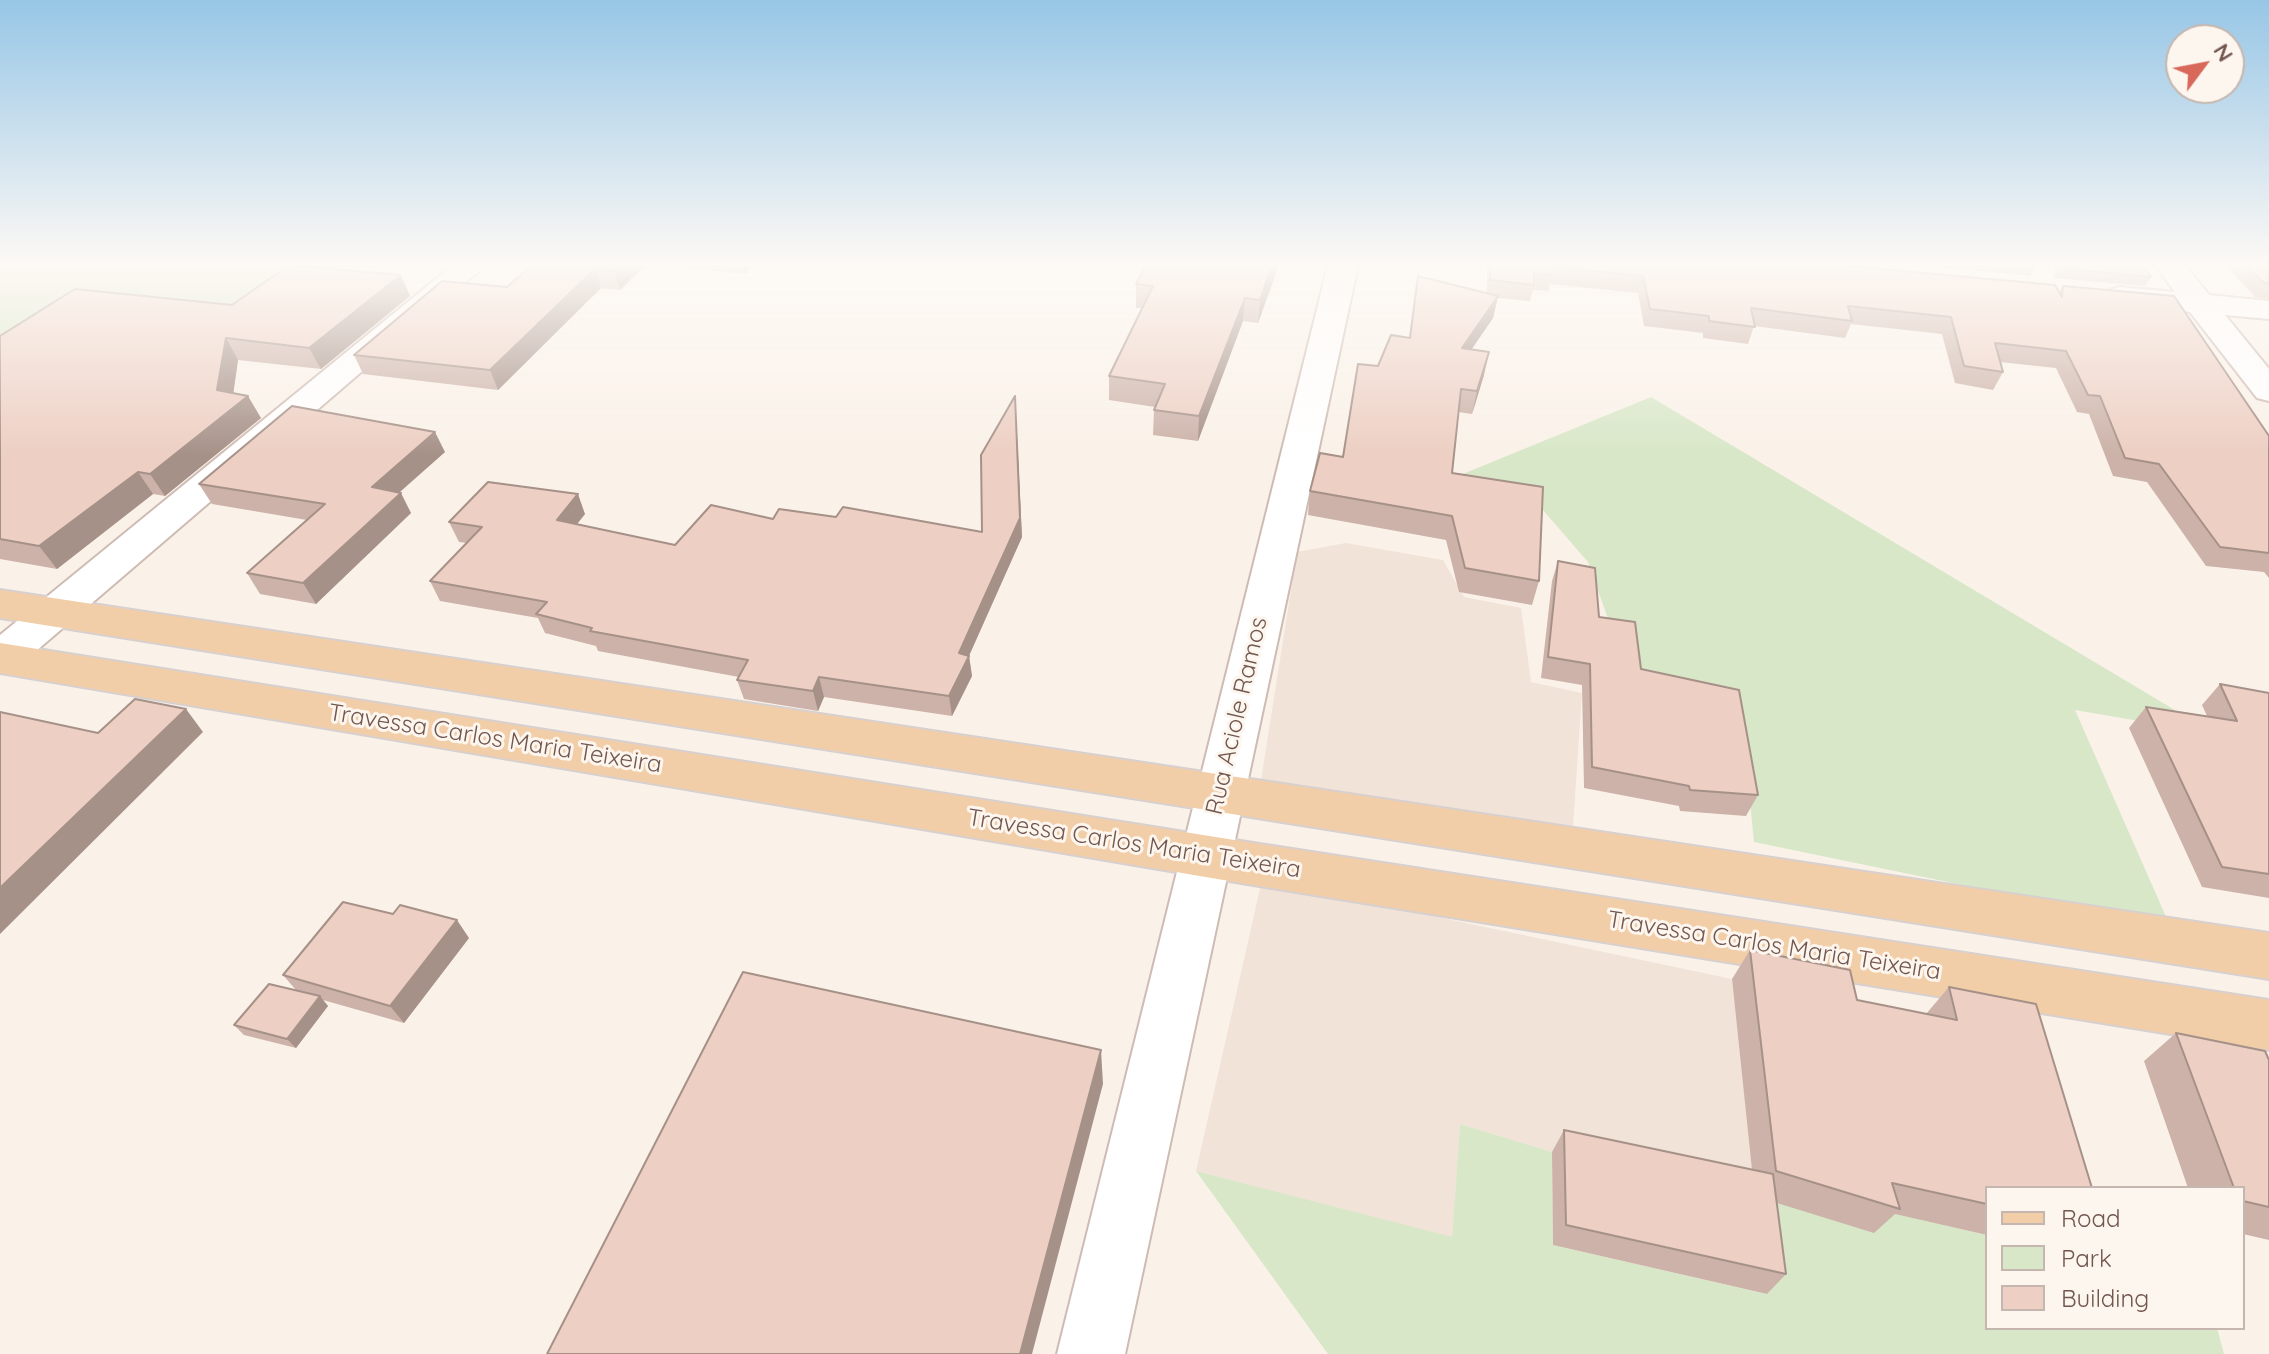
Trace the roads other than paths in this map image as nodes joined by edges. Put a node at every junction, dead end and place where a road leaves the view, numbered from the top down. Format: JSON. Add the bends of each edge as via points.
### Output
{"nodes":[{"id":1,"x":396,"y":328,"type":"edge"},
{"id":2,"x":1328,"y":328,"type":"edge"},
{"id":3,"x":2220,"y":328,"type":"edge"},
{"id":4,"x":2269,"y":391,"type":"edge"},
{"id":5,"x":0,"y":604,"type":"edge"},
{"id":6,"x":53,"y":612,"type":"junction"},
{"id":7,"x":0,"y":658,"type":"edge"},
{"id":8,"x":1219,"y":791,"type":"junction"},
{"id":9,"x":1206,"y":856,"type":"junction"},
{"id":10,"x":2269,"y":956,"type":"edge"},
{"id":11,"x":2269,"y":1025,"type":"edge"},
{"id":12,"x":1091,"y":1354,"type":"edge"}],
"edges":[{"from":1,"to":6,"type":"street"},
{"from":2,"to":8,"type":"street","name":"Rua Aciole Ramos"},
{"from":3,"to":4,"type":"street"},
{"from":5,"to":6,"type":"main road"},
{"from":6,"to":7,"type":"street"},
{"from":6,"to":8,"type":"main road"},
{"from":7,"to":9,"type":"main road","name":"Travessa Carlos Maria Teixeira"},
{"from":8,"to":9,"type":"street","name":"Rua Aciole Ramos"},
{"from":8,"to":10,"type":"main road"},
{"from":9,"to":11,"type":"main road","name":"Travessa Carlos Maria Teixeira"},
{"from":9,"to":12,"type":"street","name":"Rua Aciole Ramos"}]}
